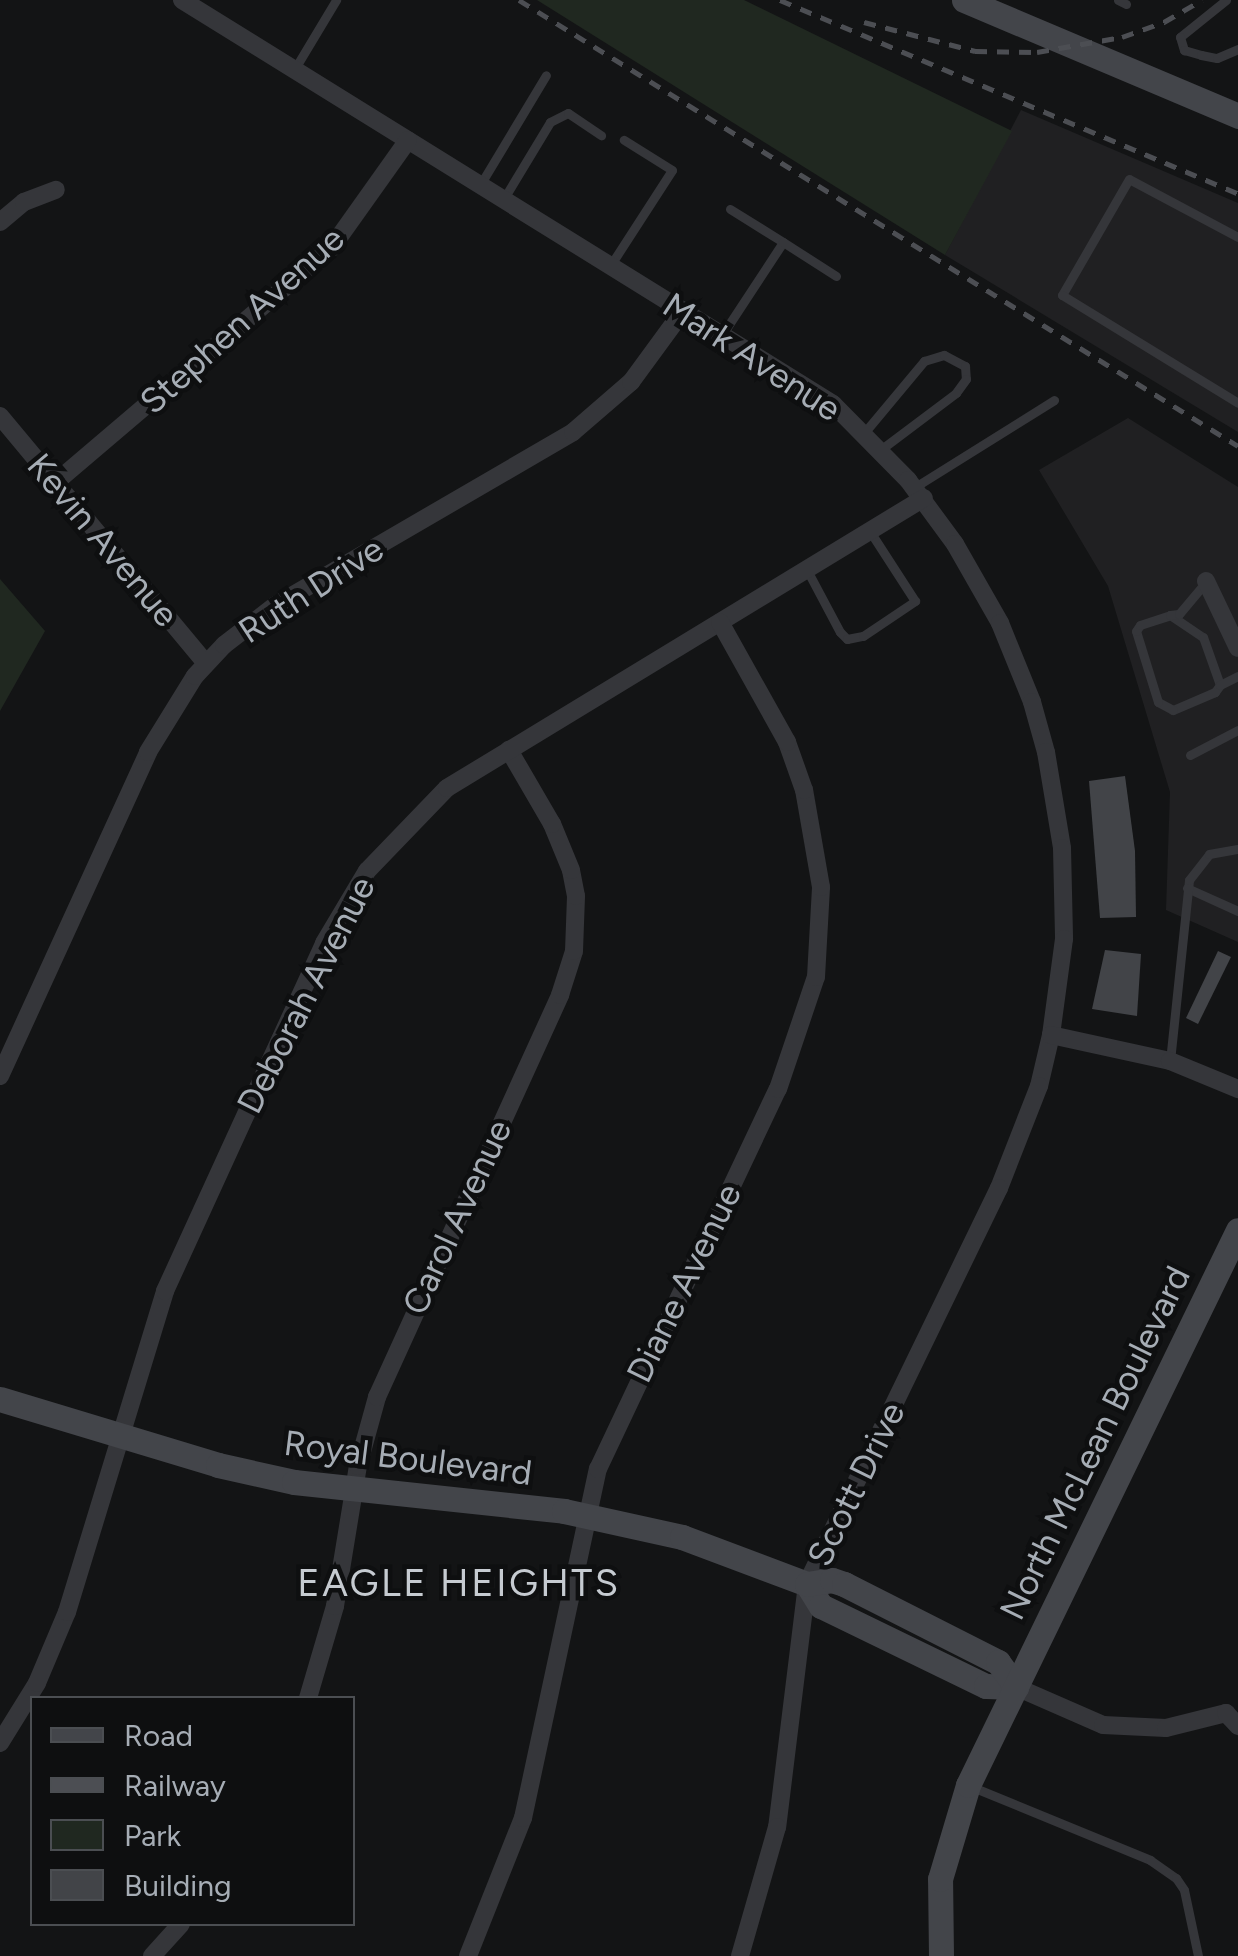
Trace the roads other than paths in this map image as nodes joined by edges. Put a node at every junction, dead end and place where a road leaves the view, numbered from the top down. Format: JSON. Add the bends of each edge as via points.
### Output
{"nodes":[{"id":1,"x":182,"y":0,"type":"edge"},
{"id":2,"x":336,"y":0,"type":"edge"},
{"id":3,"x":1226,"y":0,"type":"edge"},
{"id":4,"x":970,"y":1,"type":"edge"},
{"id":5,"x":1236,"y":52,"type":"edge"},
{"id":6,"x":294,"y":70,"type":"junction"},
{"id":7,"x":546,"y":75,"type":"dead end"},
{"id":8,"x":1238,"y":116,"type":"edge"},
{"id":9,"x":602,"y":135,"type":"dead end"},
{"id":10,"x":408,"y":140,"type":"junction"},
{"id":11,"x":624,"y":140,"type":"dead end"},
{"id":12,"x":480,"y":185,"type":"junction"},
{"id":13,"x":56,"y":190,"type":"dead end"},
{"id":14,"x":504,"y":200,"type":"junction"},
{"id":15,"x":730,"y":209,"type":"dead end"},
{"id":16,"x":0,"y":222,"type":"edge"},
{"id":17,"x":1238,"y":236,"type":"edge"},
{"id":18,"x":782,"y":242,"type":"junction"},
{"id":19,"x":610,"y":266,"type":"junction"},
{"id":20,"x":836,"y":276,"type":"dead end"},
{"id":21,"x":683,"y":312,"type":"junction"},
{"id":22,"x":722,"y":335,"type":"junction"},
{"id":23,"x":1054,"y":400,"type":"dead end"},
{"id":24,"x":1238,"y":403,"type":"edge"},
{"id":25,"x":0,"y":416,"type":"edge"},
{"id":26,"x":864,"y":433,"type":"junction"},
{"id":27,"x":880,"y":450,"type":"junction"},
{"id":28,"x":56,"y":482,"type":"junction"},
{"id":29,"x":919,"y":493,"type":"junction"},
{"id":30,"x":871,"y":533,"type":"junction"},
{"id":31,"x":807,"y":570,"type":"junction"},
{"id":32,"x":1206,"y":581,"type":"joint"},
{"id":33,"x":1170,"y":615,"type":"junction"},
{"id":34,"x":720,"y":622,"type":"junction"},
{"id":35,"x":1238,"y":648,"type":"edge"},
{"id":36,"x":206,"y":663,"type":"junction"},
{"id":37,"x":1238,"y":676,"type":"edge"},
{"id":38,"x":1220,"y":684,"type":"junction"},
{"id":39,"x":1237,"y":731,"type":"edge"},
{"id":40,"x":509,"y":750,"type":"junction"},
{"id":41,"x":1190,"y":755,"type":"dead end"},
{"id":42,"x":1238,"y":849,"type":"edge"},
{"id":43,"x":1187,"y":888,"type":"junction"},
{"id":44,"x":1238,"y":912,"type":"edge"},
{"id":45,"x":1051,"y":1035,"type":"junction"},
{"id":46,"x":1170,"y":1060,"type":"junction"},
{"id":47,"x":0,"y":1076,"type":"edge"},
{"id":48,"x":1238,"y":1089,"type":"edge"},
{"id":49,"x":1238,"y":1230,"type":"edge"},
{"id":50,"x":0,"y":1399,"type":"edge"},
{"id":51,"x":120,"y":1432,"type":"junction"},
{"id":52,"x":354,"y":1489,"type":"junction"},
{"id":53,"x":585,"y":1515,"type":"junction"},
{"id":54,"x":807,"y":1584,"type":"junction"},
{"id":55,"x":1016,"y":1686,"type":"junction"},
{"id":56,"x":309,"y":1696,"type":"edge"},
{"id":57,"x":1234,"y":1714,"type":"edge"},
{"id":58,"x":0,"y":1743,"type":"edge"},
{"id":59,"x":968,"y":1784,"type":"junction"},
{"id":60,"x":178,"y":1926,"type":"edge"},
{"id":61,"x":152,"y":1956,"type":"edge"},
{"id":62,"x":468,"y":1956,"type":"edge"},
{"id":63,"x":740,"y":1956,"type":"edge"},
{"id":64,"x":941,"y":1956,"type":"edge"},
{"id":65,"x":1198,"y":1956,"type":"edge"}],
"edges":[{"from":1,"to":6,"type":"street","name":"Mark Avenue"},
{"from":2,"to":6,"type":"lane"},
{"from":3,"to":5,"type":"lane","via":[[1180,37],[1184,50],[1218,58]]},
{"from":4,"to":8,"type":"main road"},
{"from":6,"to":10,"type":"street","name":"Mark Avenue"},
{"from":7,"to":12,"type":"lane"},
{"from":9,"to":14,"type":"lane","via":[[568,112],[550,122]]},
{"from":10,"to":12,"type":"street","name":"Mark Avenue"},
{"from":10,"to":28,"type":"street","name":"Stephen Avenue","via":[[332,247]]},
{"from":11,"to":19,"type":"lane","via":[[672,170]]},
{"from":12,"to":14,"type":"street","name":"Mark Avenue"},
{"from":13,"to":16,"type":"street","via":[[24,202]]},
{"from":14,"to":19,"type":"street","name":"Mark Avenue"},
{"from":15,"to":18,"type":"lane"},
{"from":17,"to":24,"type":"lane","via":[[1129,178],[1062,295]]},
{"from":18,"to":20,"type":"lane"},
{"from":18,"to":22,"type":"lane"},
{"from":19,"to":21,"type":"street","name":"Mark Avenue"},
{"from":21,"to":22,"type":"street","name":"Mark Avenue"},
{"from":21,"to":36,"type":"street","name":"Ruth Drive","via":[[631,382],[573,432],[276,605]]},
{"from":22,"to":26,"type":"street","name":"Mark Avenue","via":[[832,404]]},
{"from":23,"to":29,"type":"lane"},
{"from":25,"to":28,"type":"street","name":"Kevin Avenue"},
{"from":26,"to":27,"type":"street","name":"Mark Avenue"},
{"from":26,"to":27,"type":"lane","via":[[924,361],[944,354],[965,366],[966,380],[956,393]]},
{"from":27,"to":29,"type":"street","name":"Mark Avenue"},
{"from":28,"to":36,"type":"street","name":"Kevin Avenue"},
{"from":29,"to":30,"type":"street","name":"Deborah Avenue"},
{"from":29,"to":45,"type":"street","name":"Mark Avenue","via":[[1000,624],[1046,752],[1064,897]]},
{"from":30,"to":31,"type":"street","name":"Deborah Avenue"},
{"from":30,"to":31,"type":"lane","via":[[915,601],[855,639],[840,632]]},
{"from":31,"to":34,"type":"street","name":"Deborah Avenue"},
{"from":32,"to":33,"type":"lane","via":[[1187,607]]},
{"from":32,"to":35,"type":"street"},
{"from":33,"to":38,"type":"lane","via":[[1204,637]]},
{"from":33,"to":38,"type":"lane","via":[[1136,631],[1158,702],[1173,710]]},
{"from":34,"to":40,"type":"street","name":"Deborah Avenue"},
{"from":34,"to":53,"type":"street","name":"Diane Avenue","via":[[786,742],[804,790],[821,887],[816,977],[778,1089],[632,1390]]},
{"from":36,"to":47,"type":"street","name":"Ruth Drive","via":[[155,739]]},
{"from":37,"to":38,"type":"lane"},
{"from":39,"to":41,"type":"lane"},
{"from":40,"to":51,"type":"street","name":"Deborah Avenue","via":[[447,788],[386,848],[324,943],[171,1276]]},
{"from":40,"to":52,"type":"street","name":"Carol Avenue","via":[[568,860],[576,896],[574,951],[560,995],[387,1371]]},
{"from":42,"to":43,"type":"lane","via":[[1210,854]]},
{"from":43,"to":44,"type":"lane"},
{"from":43,"to":46,"type":"lane"},
{"from":45,"to":46,"type":"street"},
{"from":45,"to":54,"type":"street","name":"Scott Drive","via":[[999,1188]]},
{"from":46,"to":48,"type":"street"},
{"from":49,"to":55,"type":"main road","name":"North McLean Boulevard"},
{"from":50,"to":51,"type":"main road","name":"Royal Boulevard"},
{"from":51,"to":52,"type":"main road","name":"Royal Boulevard","via":[[254,1474]]},
{"from":51,"to":58,"type":"street","name":"Deborah Avenue","via":[[62,1625]]},
{"from":52,"to":53,"type":"main road","name":"Royal Boulevard"},
{"from":52,"to":56,"type":"street","name":"Carol Avenue","via":[[335,1606]]},
{"from":53,"to":54,"type":"main road","name":"Royal Boulevard","via":[[731,1552]]},
{"from":53,"to":62,"type":"street","name":"Diane Avenue","via":[[523,1818]]},
{"from":54,"to":55,"type":"main road","name":"Royal Boulevard","via":[[821,1606],[986,1686]]},
{"from":54,"to":63,"type":"street","name":"Scott Drive","via":[[777,1827]]},
{"from":55,"to":57,"type":"street","name":"Royal Boulevard","via":[[1103,1724],[1132,1729]]},
{"from":55,"to":59,"type":"main road","name":"North McLean Boulevard"},
{"from":59,"to":64,"type":"main road","name":"North McLean Boulevard","via":[[940,1879]]},
{"from":59,"to":65,"type":"lane","via":[[1165,1870],[1184,1890]]},
{"from":60,"to":61,"type":"street"}]}
